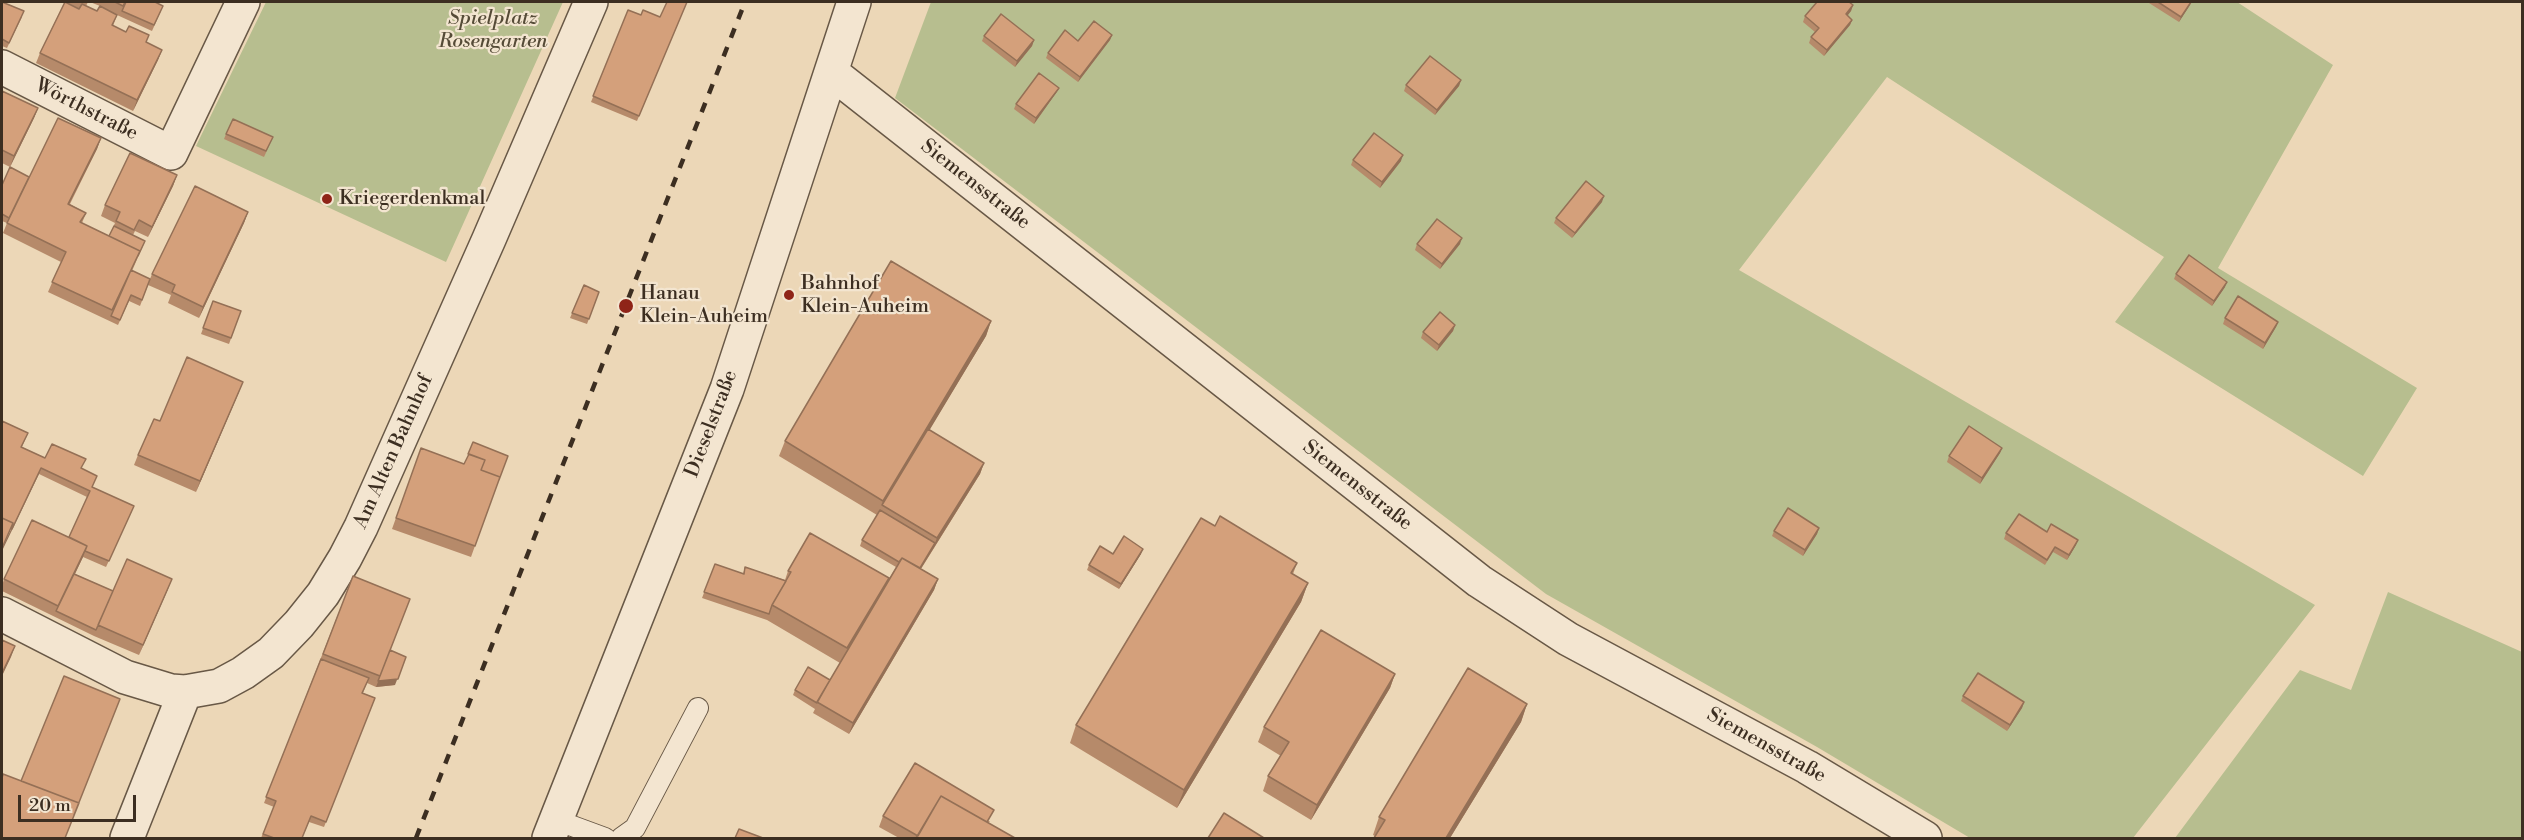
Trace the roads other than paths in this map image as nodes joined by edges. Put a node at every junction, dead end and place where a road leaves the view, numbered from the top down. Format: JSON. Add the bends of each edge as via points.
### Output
{"nodes":[{"id":1,"x":243,"y":2,"type":"edge"},
{"id":2,"x":591,"y":2,"type":"edge"},
{"id":3,"x":854,"y":2,"type":"edge"},
{"id":4,"x":2,"y":67,"type":"edge"},
{"id":5,"x":831,"y":72,"type":"junction"},
{"id":6,"x":2,"y":614,"type":"edge"},
{"id":7,"x":185,"y":692,"type":"junction"},
{"id":8,"x":698,"y":708,"type":"dead end"},
{"id":9,"x":552,"y":829,"type":"edge"},
{"id":10,"x":127,"y":838,"type":"edge"},
{"id":11,"x":605,"y":838,"type":"edge"},
{"id":12,"x":621,"y":838,"type":"edge"},
{"id":13,"x":1925,"y":838,"type":"edge"}],
"edges":[{"from":1,"to":4,"type":"street","name":"Wörthstraße","via":[[171,153]]},
{"from":2,"to":7,"type":"street","name":"Am Alten Bahnhof","via":[[362,527],[345,558],[323,594],[271,653],[219,686]]},
{"from":3,"to":5,"type":"street","name":"Dieselstraße"},
{"from":5,"to":9,"type":"street","name":"Dieselstraße","via":[[727,390]]},
{"from":5,"to":13,"type":"street","name":"Siemensstraße","via":[[1479,581],[1568,639],[1807,767]]},
{"from":6,"to":7,"type":"street","via":[[124,676]]},
{"from":7,"to":10,"type":"street"},
{"from":8,"to":12,"type":"lane","via":[[635,828]]},
{"from":9,"to":11,"type":"lane"}]}
